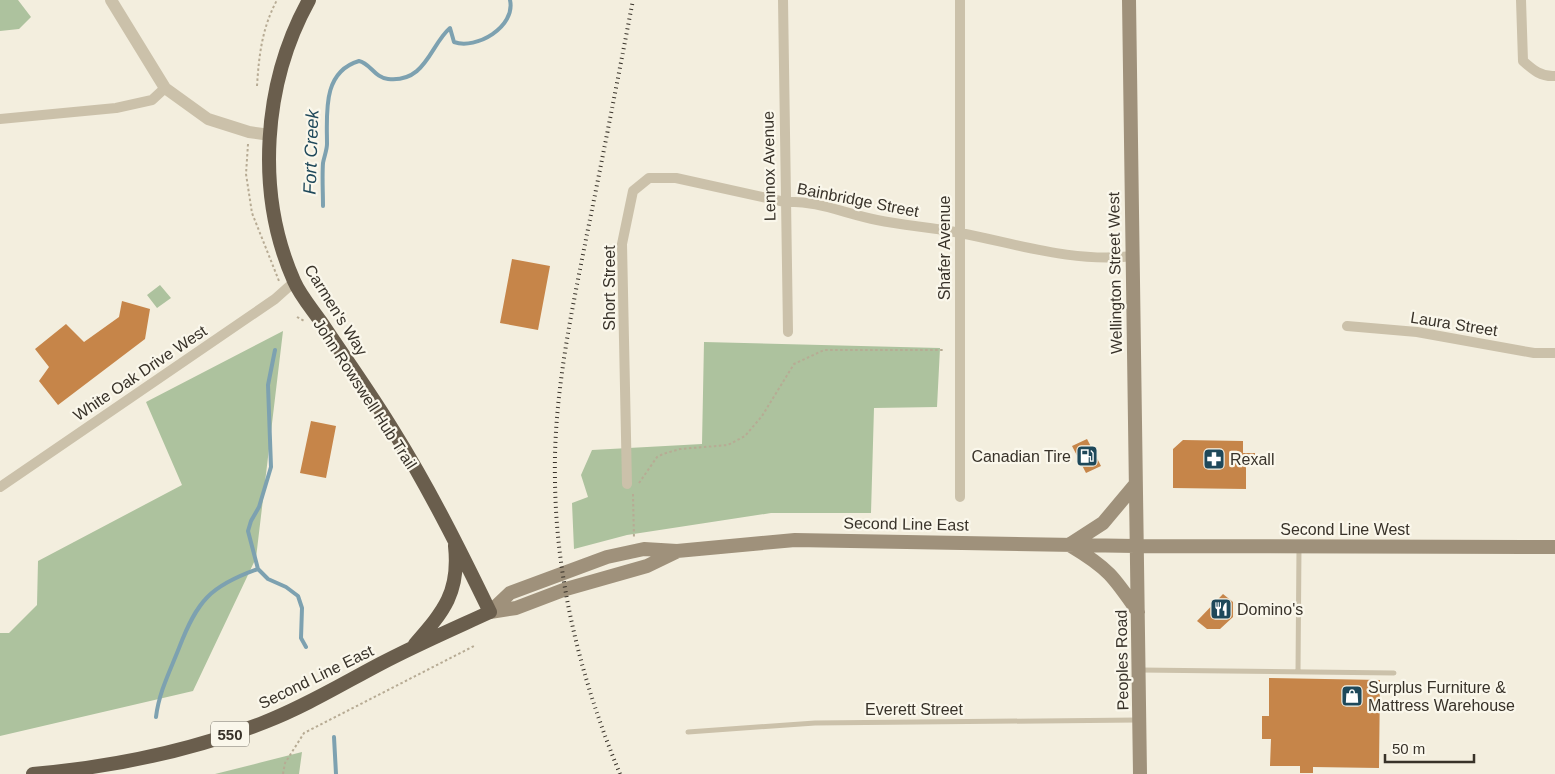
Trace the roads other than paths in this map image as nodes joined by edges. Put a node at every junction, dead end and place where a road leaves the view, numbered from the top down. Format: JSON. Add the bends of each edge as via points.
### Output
{"nodes":[{"id":1,"x":111,"y":0,"type":"edge"},
{"id":2,"x":309,"y":0,"type":"edge"},
{"id":3,"x":783,"y":0,"type":"edge"},
{"id":4,"x":960,"y":0,"type":"edge"},
{"id":5,"x":1129,"y":0,"type":"edge"},
{"id":6,"x":1521,"y":0,"type":"edge"},
{"id":7,"x":1555,"y":76,"type":"edge"},
{"id":8,"x":165,"y":88,"type":"junction"},
{"id":9,"x":0,"y":119,"type":"edge"},
{"id":10,"x":270,"y":135,"type":"junction"},
{"id":11,"x":784,"y":202,"type":"junction"},
{"id":12,"x":959,"y":232,"type":"junction"},
{"id":13,"x":1132,"y":256,"type":"junction"},
{"id":14,"x":294,"y":282,"type":"junction"},
{"id":15,"x":1347,"y":326,"type":"dead end"},
{"id":16,"x":788,"y":332,"type":"dead end"},
{"id":17,"x":1555,"y":353,"type":"edge"},
{"id":18,"x":1134,"y":486,"type":"junction"},
{"id":19,"x":0,"y":487,"type":"edge"},
{"id":20,"x":632,"y":488,"type":"road end"},
{"id":21,"x":960,"y":497,"type":"dead end"},
{"id":22,"x":455,"y":538,"type":"junction"},
{"id":23,"x":1069,"y":544,"type":"junction"},
{"id":24,"x":1135,"y":546,"type":"junction"},
{"id":25,"x":1299,"y":546,"type":"junction"},
{"id":26,"x":1555,"y":547,"type":"edge"},
{"id":27,"x":490,"y":612,"type":"junction"},
{"id":28,"x":1139,"y":612,"type":"junction"},
{"id":29,"x":411,"y":648,"type":"junction"},
{"id":30,"x":1140,"y":670,"type":"junction"},
{"id":31,"x":1298,"y":672,"type":"junction"},
{"id":32,"x":1394,"y":673,"type":"dead end"},
{"id":33,"x":1140,"y":720,"type":"junction"},
{"id":34,"x":688,"y":732,"type":"dead end"},
{"id":35,"x":112,"y":769,"type":"edge"},
{"id":36,"x":34,"y":774,"type":"edge"},
{"id":37,"x":1140,"y":774,"type":"edge"}],
"edges":[{"from":1,"to":8,"type":"street"},
{"from":2,"to":10,"type":"highway","name":"Carmen's Way","via":[[297,22],[279,76]]},
{"from":3,"to":11,"type":"street","name":"Lennox Avenue"},
{"from":4,"to":12,"type":"street","name":"Shafer Avenue"},
{"from":5,"to":13,"type":"main road","name":"Wellington Street West"},
{"from":6,"to":7,"type":"street","via":[[1523,61],[1546,77]]},
{"from":8,"to":9,"type":"street","via":[[152,100],[116,108]]},
{"from":8,"to":10,"type":"street","via":[[208,119]]},
{"from":10,"to":14,"type":"highway","name":"Carmen's Way","via":[[272,198]]},
{"from":11,"to":12,"type":"street","name":"Bainbridge Street","via":[[801,201],[878,220]]},
{"from":11,"to":16,"type":"street","name":"Lennox Avenue"},
{"from":11,"to":20,"type":"street","name":"Short Street","via":[[676,178],[649,178],[632,191],[622,244]]},
{"from":12,"to":13,"type":"street","name":"Bainbridge Street","via":[[1040,251],[1104,259]]},
{"from":12,"to":21,"type":"street","name":"Shafer Avenue"},
{"from":13,"to":18,"type":"main road","name":"Wellington Street West"},
{"from":14,"to":19,"type":"street","name":"White Oak Drive West","via":[[275,299]]},
{"from":14,"to":22,"type":"highway","name":"Carmen's Way","via":[[393,431]]},
{"from":15,"to":17,"type":"street","name":"Laura Street","via":[[1417,332],[1534,353]]},
{"from":18,"to":23,"type":"main road","via":[[1103,523]]},
{"from":18,"to":24,"type":"main road","name":"Wellington Street West"},
{"from":22,"to":27,"type":"highway","name":"Carmen's Way"},
{"from":22,"to":29,"type":"highway","via":[[457,562],[451,596],[442,613]]},
{"from":23,"to":24,"type":"main road","name":"Second Line East","number":"550"},
{"from":23,"to":27,"type":"main road","name":"Second Line East","number":"550","via":[[795,540],[677,551],[647,566],[566,589],[516,608]]},
{"from":23,"to":28,"type":"main road","via":[[1112,574]]},
{"from":24,"to":25,"type":"main road","name":"Second Line West","number":"550"},
{"from":24,"to":28,"type":"main road","name":"Peoples Road"},
{"from":25,"to":26,"type":"main road","name":"Second Line West","number":"550"},
{"from":25,"to":31,"type":"lane"},
{"from":27,"to":29,"type":"highway","name":"Second Line East","number":"550"},
{"from":28,"to":30,"type":"main road","name":"Peoples Road"},
{"from":29,"to":35,"type":"highway","name":"Second Line East","number":"550","via":[[310,703],[264,722]]},
{"from":30,"to":31,"type":"lane"},
{"from":30,"to":33,"type":"main road","name":"Peoples Road"},
{"from":31,"to":32,"type":"lane"},
{"from":33,"to":34,"type":"lane","name":"Everett Street","via":[[815,723]]},
{"from":33,"to":37,"type":"main road","name":"Peoples Road"},
{"from":35,"to":36,"type":"highway","name":"Second Line East","number":"550"}]}
